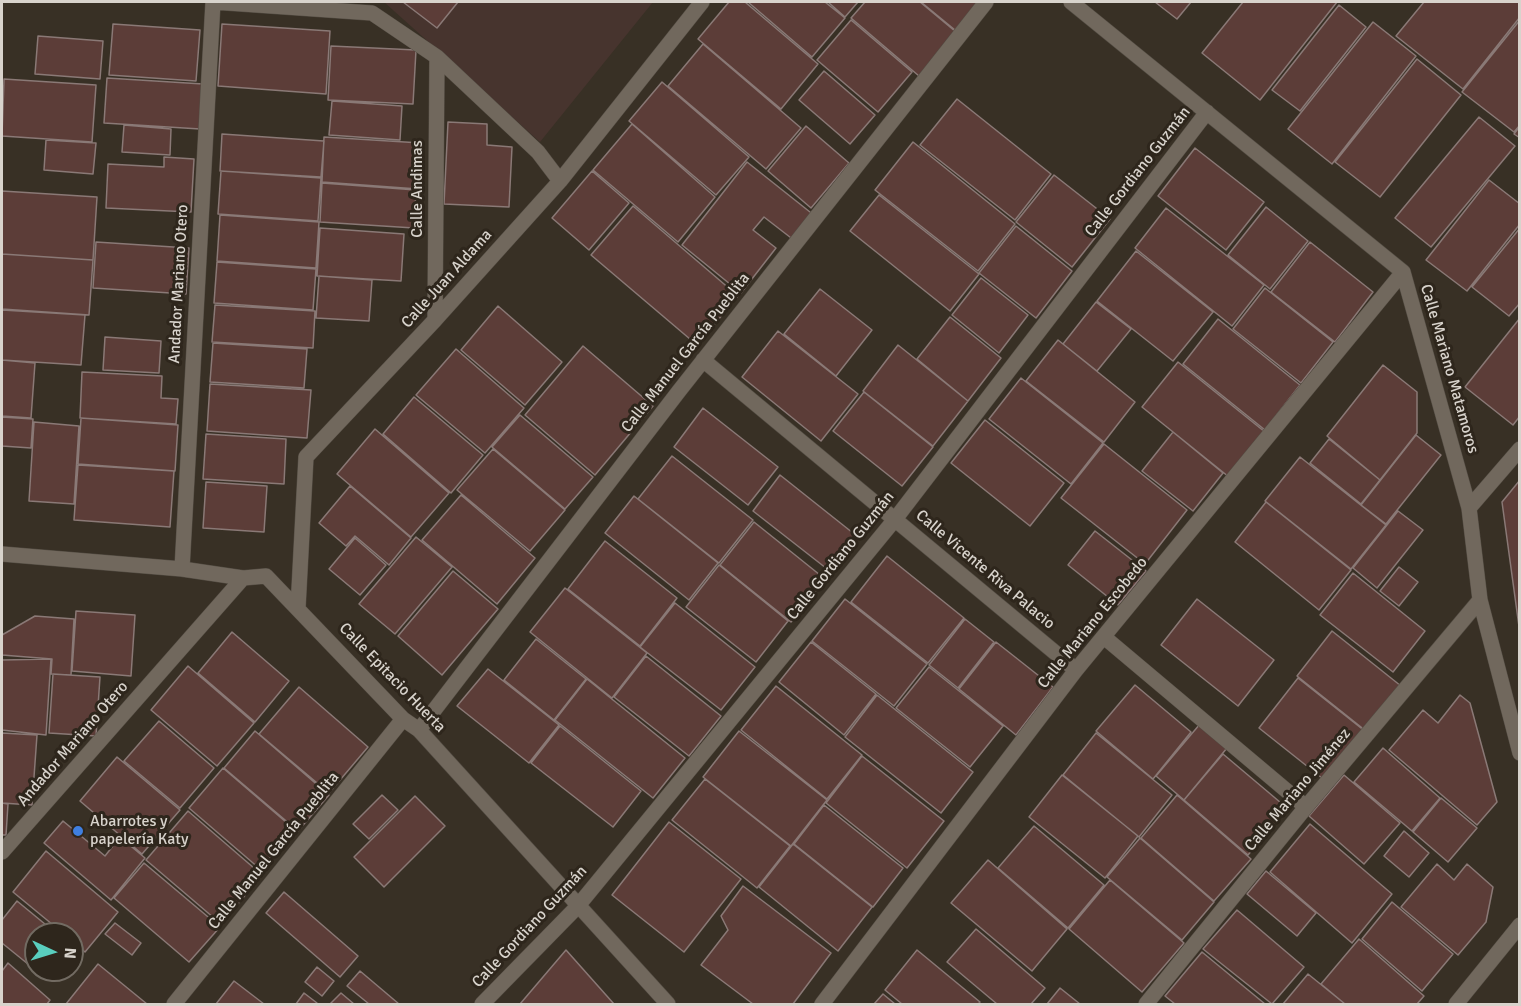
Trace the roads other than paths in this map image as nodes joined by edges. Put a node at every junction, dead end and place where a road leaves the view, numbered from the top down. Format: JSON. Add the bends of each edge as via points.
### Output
{"nodes":[{"id":1,"x":213,"y":2,"type":"edge"},
{"id":2,"x":702,"y":2,"type":"edge"},
{"id":3,"x":986,"y":2,"type":"edge"},
{"id":4,"x":1071,"y":2,"type":"edge"},
{"id":5,"x":437,"y":57,"type":"junction"},
{"id":6,"x":1207,"y":112,"type":"junction"},
{"id":7,"x":561,"y":181,"type":"junction"},
{"id":8,"x":1403,"y":272,"type":"junction"},
{"id":9,"x":435,"y":320,"type":"junction"},
{"id":10,"x":703,"y":360,"type":"junction"},
{"id":11,"x":1520,"y":449,"type":"edge"},
{"id":12,"x":1469,"y":508,"type":"junction"},
{"id":13,"x":896,"y":518,"type":"junction"},
{"id":14,"x":2,"y":554,"type":"edge"},
{"id":15,"x":182,"y":569,"type":"junction"},
{"id":16,"x":243,"y":579,"type":"junction"},
{"id":17,"x":1480,"y":600,"type":"junction"},
{"id":18,"x":298,"y":608,"type":"junction"},
{"id":19,"x":1104,"y":637,"type":"junction"},
{"id":20,"x":1077,"y":670,"type":"junction"},
{"id":21,"x":403,"y":719,"type":"junction"},
{"id":22,"x":419,"y":730,"type":"junction"},
{"id":23,"x":1520,"y":753,"type":"edge"},
{"id":24,"x":1306,"y":807,"type":"junction"},
{"id":25,"x":2,"y":852,"type":"edge"},
{"id":26,"x":577,"y":907,"type":"junction"},
{"id":27,"x":1520,"y":925,"type":"edge"},
{"id":28,"x":174,"y":1005,"type":"edge"},
{"id":29,"x":482,"y":1005,"type":"edge"},
{"id":30,"x":668,"y":1005,"type":"edge"},
{"id":31,"x":822,"y":1005,"type":"edge"},
{"id":32,"x":1146,"y":1005,"type":"edge"},
{"id":33,"x":1456,"y":1005,"type":"edge"}],
"edges":[{"from":1,"to":5,"type":"street","via":[[372,13]]},
{"from":1,"to":15,"type":"street","name":"Andador Mariano Otero"},
{"from":2,"to":7,"type":"street","name":"Calle Juan Aldama"},
{"from":3,"to":10,"type":"street","name":"Calle Manuel García Pueblita"},
{"from":4,"to":6,"type":"street","name":"Calle Mariano Matamoros"},
{"from":5,"to":7,"type":"street","via":[[538,152]]},
{"from":5,"to":9,"type":"street","name":"Calle Andimas"},
{"from":6,"to":8,"type":"street","name":"Calle Mariano Matamoros"},
{"from":6,"to":13,"type":"street","name":"Calle Gordiano Guzmán"},
{"from":7,"to":9,"type":"street","name":"Calle Juan Aldama"},
{"from":8,"to":12,"type":"street","name":"Calle Mariano Matamoros"},
{"from":8,"to":19,"type":"street","name":"Calle Mariano Escobedo"},
{"from":9,"to":18,"type":"street","name":"Calle Juan Aldama","via":[[306,457]]},
{"from":10,"to":13,"type":"street","name":"Calle Vicente Riva Palacio"},
{"from":10,"to":22,"type":"street","name":"Calle Manuel García Pueblita"},
{"from":11,"to":12,"type":"street"},
{"from":12,"to":17,"type":"street","name":"Calle Mariano Matamoros"},
{"from":13,"to":20,"type":"street","name":"Calle Vicente Riva Palacio"},
{"from":13,"to":26,"type":"street","name":"Calle Gordiano Guzmán"},
{"from":14,"to":15,"type":"street","name":"Calle Epitacio Huerta"},
{"from":15,"to":16,"type":"street","name":"Calle Epitacio Huerta"},
{"from":16,"to":18,"type":"street","name":"Calle Epitacio Huerta","via":[[266,576]]},
{"from":16,"to":25,"type":"street","name":"Andador Mariano Otero"},
{"from":17,"to":23,"type":"street","name":"Calle Mariano Matamoros"},
{"from":17,"to":24,"type":"street","name":"Calle Mariano Jiménez"},
{"from":18,"to":21,"type":"street","name":"Calle Epitacio Huerta"},
{"from":19,"to":20,"type":"street","name":"Calle Mariano Escobedo"},
{"from":19,"to":24,"type":"street"},
{"from":20,"to":31,"type":"street","name":"Calle Mariano Escobedo"},
{"from":21,"to":22,"type":"street","name":"Calle Epitacio Huerta"},
{"from":21,"to":28,"type":"street","name":"Calle Manuel García Pueblita"},
{"from":22,"to":26,"type":"street","name":"Calle Epitacio Huerta"},
{"from":24,"to":32,"type":"street","name":"Calle Mariano Jiménez"},
{"from":26,"to":29,"type":"street","name":"Calle Gordiano Guzmán"},
{"from":26,"to":30,"type":"street","name":"Calle Epitacio Huerta"},
{"from":27,"to":33,"type":"street"}]}
